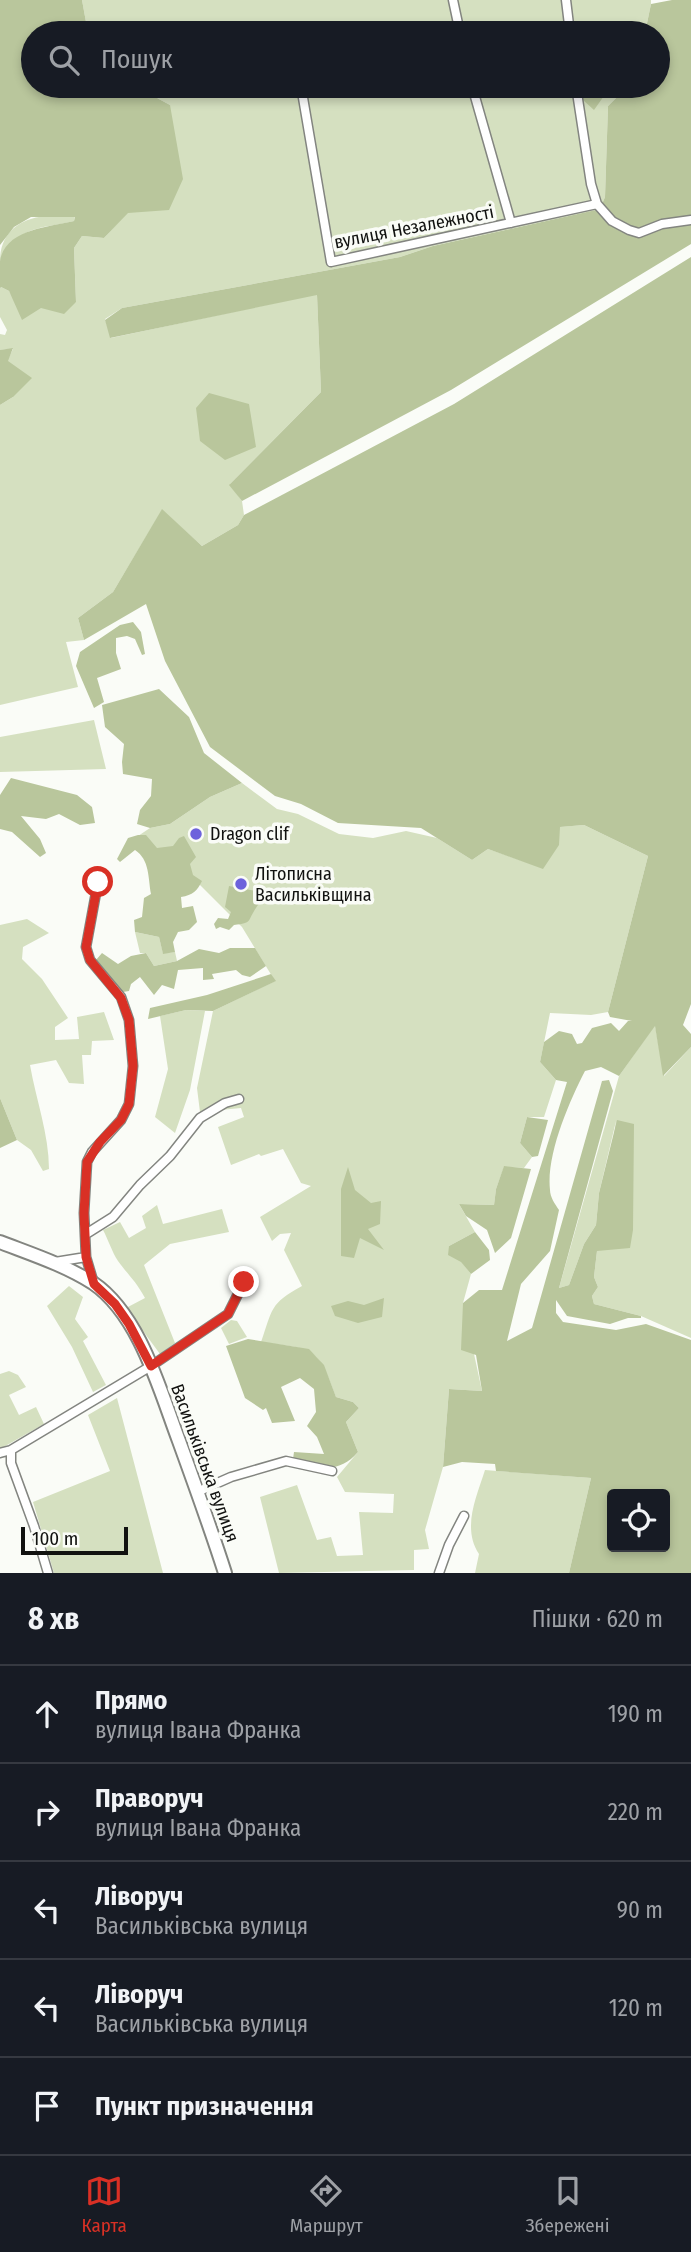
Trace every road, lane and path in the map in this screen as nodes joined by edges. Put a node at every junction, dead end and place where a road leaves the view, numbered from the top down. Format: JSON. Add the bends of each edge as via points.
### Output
{"nodes":[{"id":1,"x":453,"y":0,"type":"edge"},
{"id":2,"x":566,"y":0,"type":"edge"},
{"id":3,"x":457,"y":21,"type":"edge"},
{"id":4,"x":569,"y":21,"type":"edge"},
{"id":5,"x":303,"y":98,"type":"edge"},
{"id":6,"x":475,"y":98,"type":"edge"},
{"id":7,"x":578,"y":98,"type":"edge"},
{"id":8,"x":597,"y":204,"type":"junction"},
{"id":9,"x":691,"y":220,"type":"edge"},
{"id":10,"x":511,"y":223,"type":"junction"},
{"id":11,"x":98,"y":882,"type":"dead end"},
{"id":12,"x":239,"y":1099,"type":"dead end"},
{"id":13,"x":86,"y":1234,"type":"junction"},
{"id":14,"x":0,"y":1242,"type":"edge"},
{"id":15,"x":86,"y":1257,"type":"junction"},
{"id":16,"x":53,"y":1263,"type":"junction"},
{"id":17,"x":244,"y":1282,"type":"dead end"},
{"id":18,"x":94,"y":1284,"type":"junction"},
{"id":19,"x":151,"y":1366,"type":"junction"},
{"id":20,"x":11,"y":1450,"type":"junction"},
{"id":21,"x":0,"y":1453,"type":"edge"},
{"id":22,"x":332,"y":1471,"type":"dead end"},
{"id":23,"x":197,"y":1492,"type":"junction"},
{"id":24,"x":464,"y":1516,"type":"dead end"},
{"id":25,"x":48,"y":1573,"type":"edge"},
{"id":26,"x":225,"y":1573,"type":"edge"},
{"id":27,"x":439,"y":1573,"type":"edge"}],
"edges":[{"from":1,"to":3,"type":"street"},
{"from":2,"to":4,"type":"street"},
{"from":5,"to":10,"type":"street","name":"вулиця Незалежності","via":[[331,262]]},
{"from":6,"to":10,"type":"street"},
{"from":7,"to":8,"type":"street"},
{"from":8,"to":9,"type":"street","via":[[612,221],[639,233]]},
{"from":8,"to":10,"type":"street"},
{"from":11,"to":13,"type":"street","via":[[86,947],[90,960],[121,998],[129,1020],[133,1066],[129,1104],[87,1162]]},
{"from":12,"to":13,"type":"street","via":[[200,1118],[113,1217]]},
{"from":13,"to":15,"type":"street"},
{"from":14,"to":16,"type":"street","name":"Васильківська вулиця"},
{"from":15,"to":16,"type":"street"},
{"from":15,"to":18,"type":"street"},
{"from":16,"to":18,"type":"street","name":"Васильківська вулиця"},
{"from":17,"to":19,"type":"street","via":[[228,1314]]},
{"from":18,"to":19,"type":"street","name":"Васильківська вулиця","via":[[129,1324]]},
{"from":19,"to":20,"type":"street"},
{"from":19,"to":23,"type":"street","name":"Васильківська вулиця"},
{"from":20,"to":21,"type":"street"},
{"from":20,"to":25,"type":"street","via":[[11,1463]]},
{"from":22,"to":23,"type":"street","via":[[286,1461]]},
{"from":23,"to":26,"type":"street","name":"Васильківська вулиця"},
{"from":24,"to":27,"type":"street"}]}
